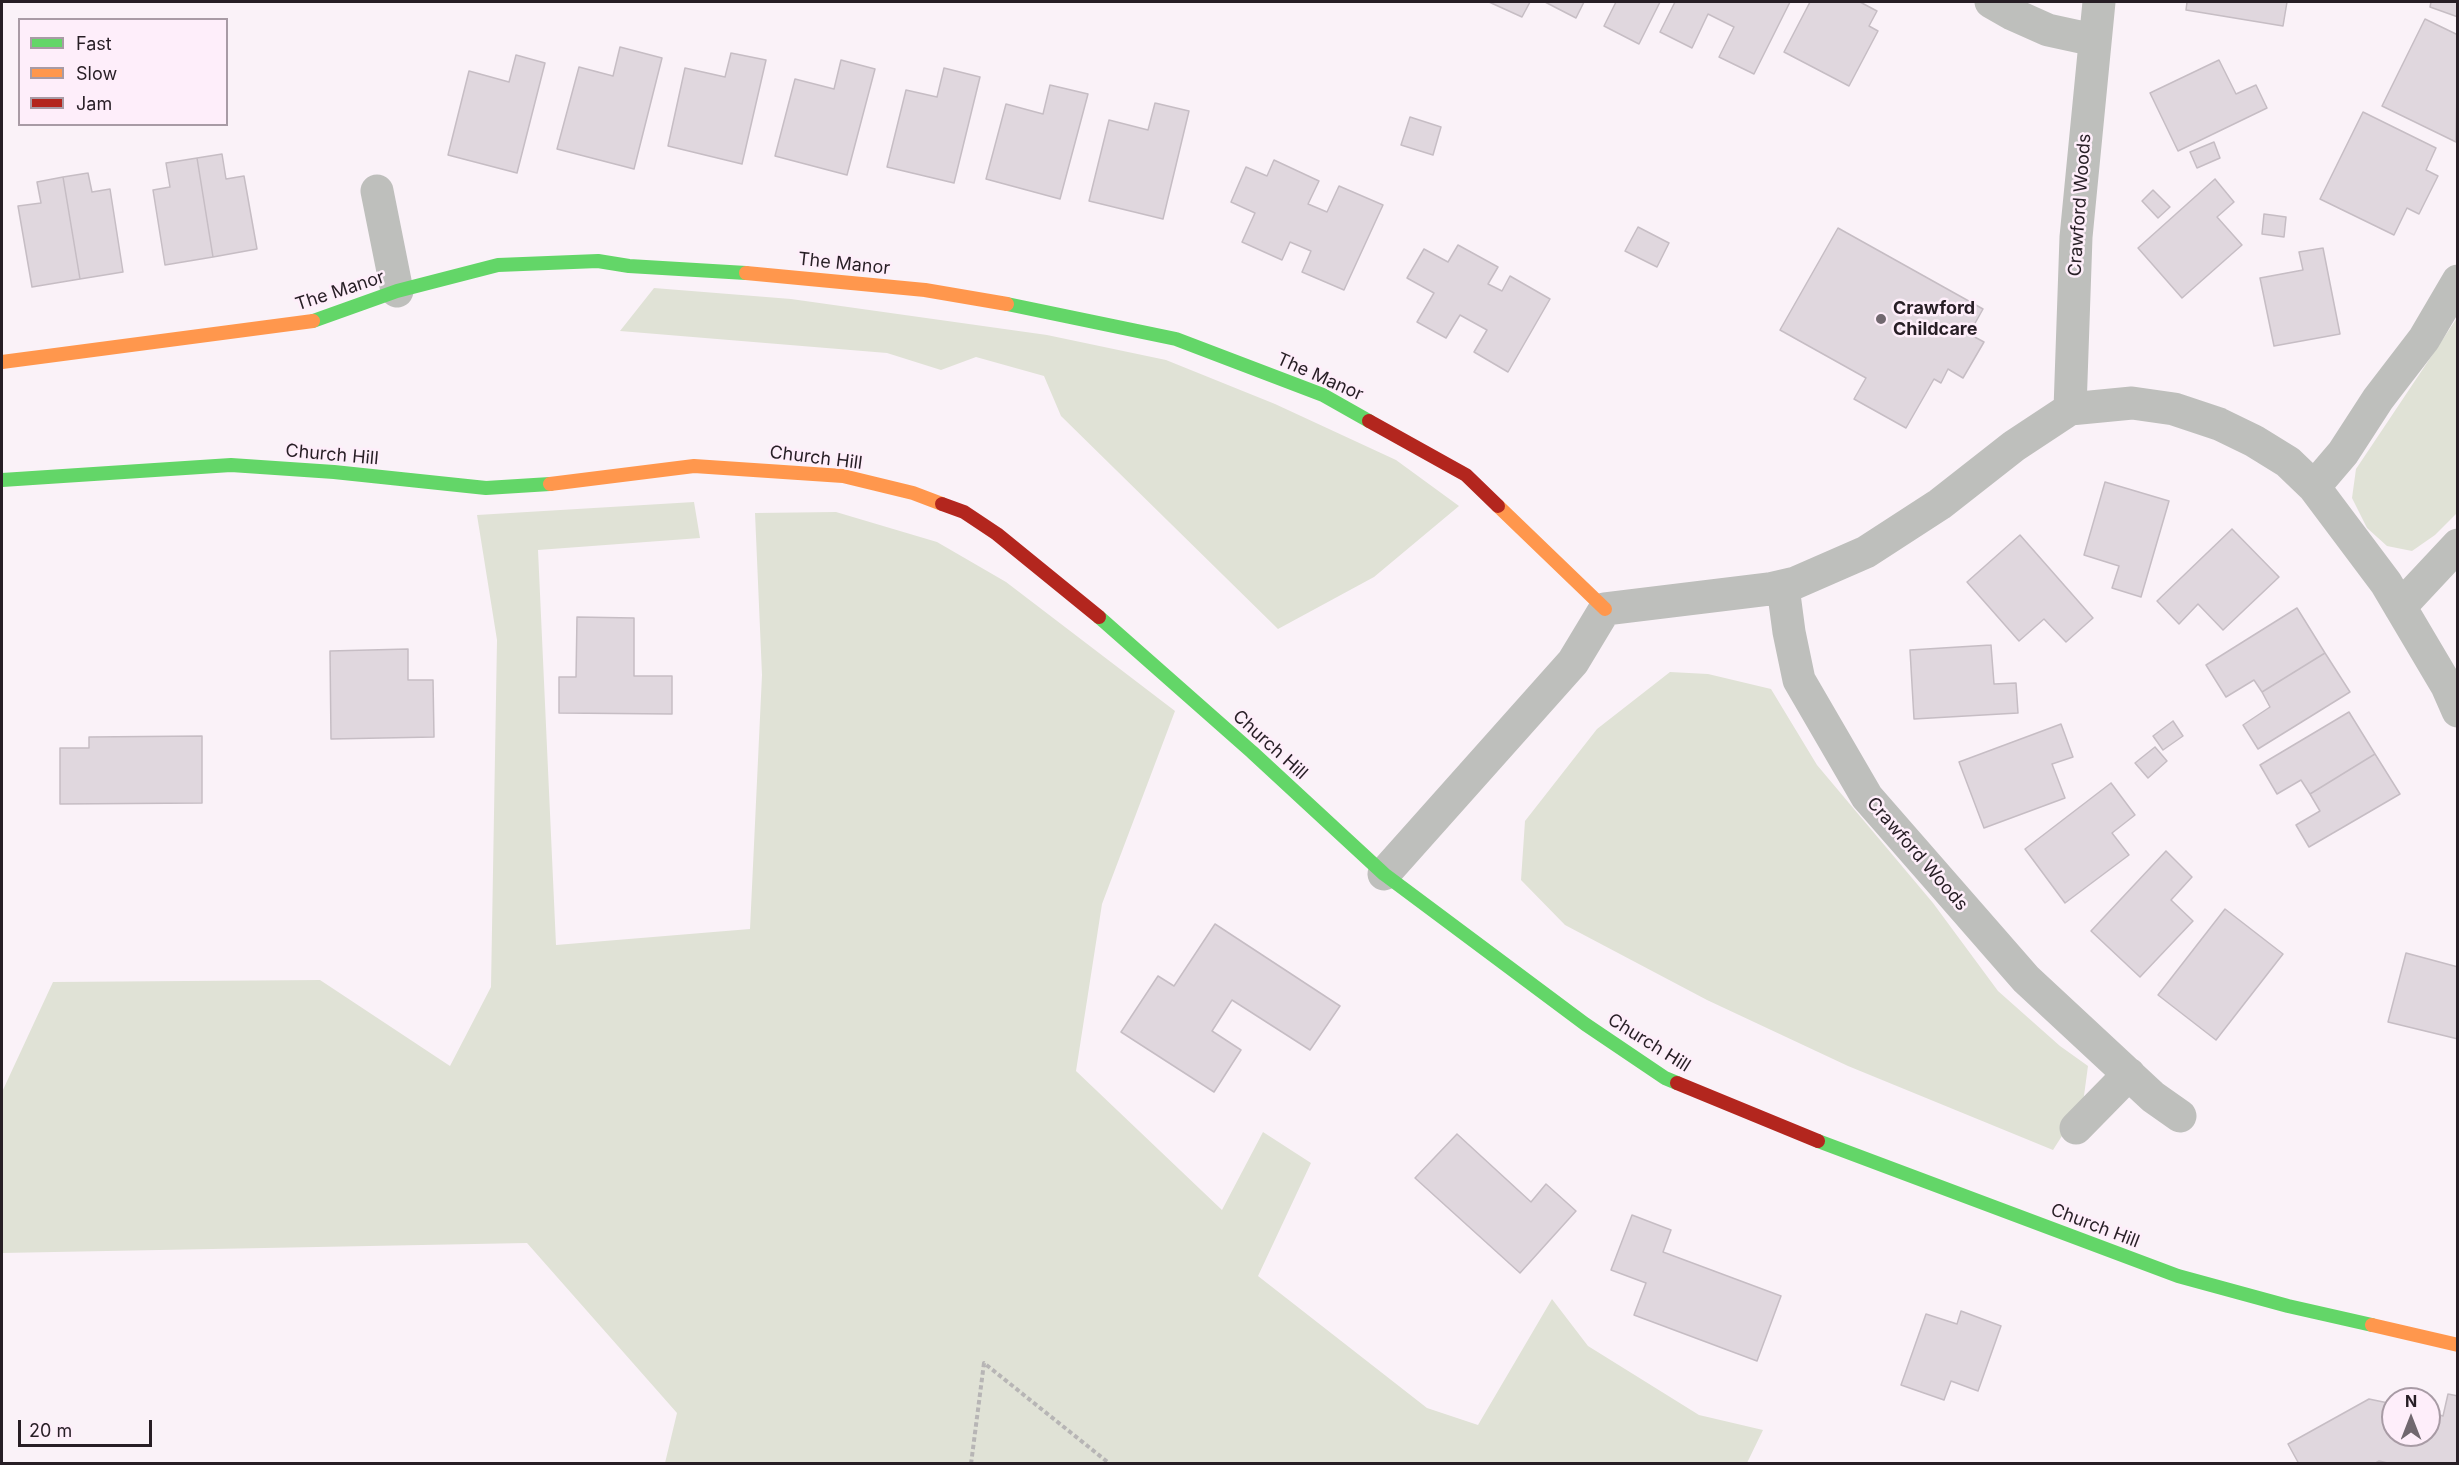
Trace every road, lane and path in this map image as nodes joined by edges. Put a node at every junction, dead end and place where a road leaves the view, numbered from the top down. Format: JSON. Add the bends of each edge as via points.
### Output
{"nodes":[{"id":1,"x":1991,"y":2,"type":"edge"},
{"id":2,"x":2099,"y":2,"type":"edge"},
{"id":3,"x":2094,"y":40,"type":"junction"},
{"id":4,"x":376,"y":191,"type":"dead end"},
{"id":5,"x":2457,"y":281,"type":"edge"},
{"id":6,"x":397,"y":291,"type":"junction"},
{"id":7,"x":2,"y":362,"type":"edge"},
{"id":8,"x":2070,"y":409,"type":"junction"},
{"id":9,"x":2,"y":480,"type":"edge"},
{"id":10,"x":2314,"y":487,"type":"junction"},
{"id":11,"x":2457,"y":545,"type":"edge"},
{"id":12,"x":1783,"y":587,"type":"junction"},
{"id":13,"x":2400,"y":607,"type":"junction"},
{"id":14,"x":1605,"y":609,"type":"junction"},
{"id":15,"x":2457,"y":711,"type":"edge"},
{"id":16,"x":1384,"y":874,"type":"junction"},
{"id":17,"x":2129,"y":1074,"type":"junction"},
{"id":18,"x":2180,"y":1116,"type":"dead end"},
{"id":19,"x":2076,"y":1128,"type":"dead end"},
{"id":20,"x":2457,"y":1345,"type":"edge"},
{"id":21,"x":971,"y":1464,"type":"edge"},
{"id":22,"x":1110,"y":1464,"type":"edge"}],
"edges":[{"from":1,"to":3,"type":"street","via":[[2048,30]]},
{"from":2,"to":3,"type":"street","name":"Crawford Woods"},
{"from":3,"to":8,"type":"street","name":"Crawford Woods","via":[[2076,237]]},
{"from":4,"to":6,"type":"street"},
{"from":5,"to":10,"type":"street","via":[[2424,339]]},
{"from":6,"to":7,"type":"street","name":"The Manor","via":[[311,322]]},
{"from":6,"to":14,"type":"street","name":"The Manor","via":[[498,265],[598,261],[925,290],[1034,308],[1176,339],[1323,395],[1466,475]]},
{"from":8,"to":10,"type":"street","via":[[2132,403],[2174,409],[2254,441],[2288,462]]},
{"from":8,"to":12,"type":"street","via":[[2014,446],[1940,504],[1866,552]]},
{"from":9,"to":16,"type":"street","name":"Church Hill","via":[[231,465],[486,488],[567,483],[694,466],[843,476],[913,492],[964,512],[1080,601]]},
{"from":10,"to":13,"type":"street"},
{"from":11,"to":13,"type":"street"},
{"from":12,"to":14,"type":"street"},
{"from":12,"to":17,"type":"street","name":"Crawford Woods","via":[[1799,680],[1867,797],[2026,979]]},
{"from":13,"to":15,"type":"street","via":[[2447,686]]},
{"from":14,"to":16,"type":"street","via":[[1573,662]]},
{"from":16,"to":20,"type":"street","name":"Church Hill","via":[[1665,1078],[1786,1129],[2178,1276]]},
{"from":17,"to":18,"type":"street","name":"Crawford Woods"},
{"from":17,"to":19,"type":"street"},
{"from":21,"to":22,"type":"path","via":[[984,1363]]}]}
